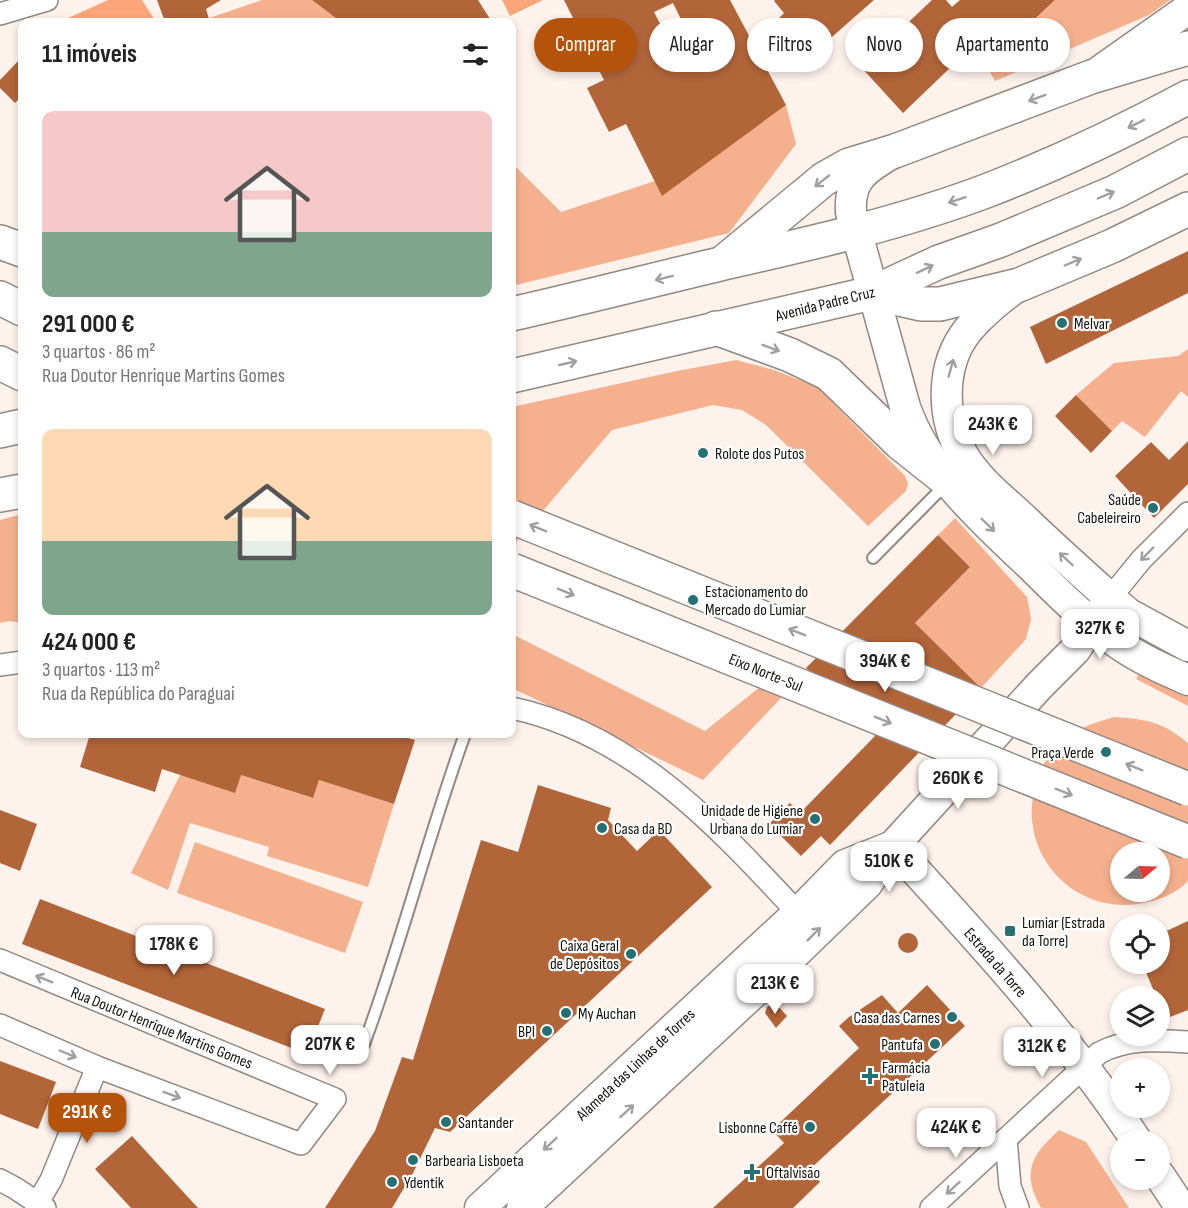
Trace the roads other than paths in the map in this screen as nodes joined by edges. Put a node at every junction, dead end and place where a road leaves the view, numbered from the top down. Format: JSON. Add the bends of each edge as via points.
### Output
{"nodes":[{"id":1,"x":47,"y":0,"type":"edge"},
{"id":2,"x":1188,"y":9,"type":"edge"},
{"id":3,"x":0,"y":14,"type":"edge"},
{"id":4,"x":1188,"y":48,"type":"edge"},
{"id":5,"x":1091,"y":77,"type":"junction"},
{"id":6,"x":1188,"y":97,"type":"edge"},
{"id":7,"x":895,"y":151,"type":"junction"},
{"id":8,"x":1188,"y":154,"type":"edge"},
{"id":9,"x":1188,"y":209,"type":"edge"},
{"id":10,"x":855,"y":231,"type":"junction"},
{"id":11,"x":0,"y":242,"type":"edge"},
{"id":12,"x":18,"y":249,"type":"edge"},
{"id":13,"x":721,"y":264,"type":"junction"},
{"id":14,"x":1020,"y":285,"type":"junction"},
{"id":15,"x":872,"y":293,"type":"junction"},
{"id":16,"x":0,"y":298,"type":"edge"},
{"id":17,"x":18,"y":307,"type":"edge"},
{"id":18,"x":519,"y":311,"type":"edge"},
{"id":19,"x":716,"y":328,"type":"junction"},
{"id":20,"x":0,"y":363,"type":"edge"},
{"id":21,"x":18,"y":372,"type":"edge"},
{"id":22,"x":516,"y":375,"type":"edge"},
{"id":23,"x":18,"y":427,"type":"edge"},
{"id":24,"x":0,"y":432,"type":"edge"},
{"id":25,"x":949,"y":482,"type":"junction"},
{"id":26,"x":18,"y":492,"type":"edge"},
{"id":27,"x":0,"y":495,"type":"edge"},
{"id":28,"x":1188,"y":513,"type":"edge"},
{"id":29,"x":516,"y":519,"type":"edge"},
{"id":30,"x":873,"y":558,"type":"dead end"},
{"id":31,"x":516,"y":572,"type":"edge"},
{"id":32,"x":1110,"y":598,"type":"junction"},
{"id":33,"x":1093,"y":624,"type":"junction"},
{"id":34,"x":1188,"y":646,"type":"edge"},
{"id":35,"x":18,"y":663,"type":"edge"},
{"id":36,"x":0,"y":665,"type":"edge"},
{"id":37,"x":1188,"y":680,"type":"edge"},
{"id":38,"x":516,"y":709,"type":"edge"},
{"id":39,"x":464,"y":738,"type":"edge"},
{"id":40,"x":1188,"y":789,"type":"edge"},
{"id":41,"x":1188,"y":842,"type":"edge"},
{"id":42,"x":892,"y":846,"type":"junction"},
{"id":43,"x":798,"y":913,"type":"junction"},
{"id":44,"x":0,"y":960,"type":"edge"},
{"id":45,"x":0,"y":1025,"type":"edge"},
{"id":46,"x":1188,"y":1042,"type":"edge"},
{"id":47,"x":364,"y":1044,"type":"dead end"},
{"id":48,"x":97,"y":1066,"type":"junction"},
{"id":49,"x":1083,"y":1067,"type":"junction"},
{"id":50,"x":1129,"y":1130,"type":"edge"},
{"id":51,"x":1006,"y":1139,"type":"junction"},
{"id":52,"x":0,"y":1180,"type":"edge"},
{"id":53,"x":1169,"y":1190,"type":"edge"},
{"id":54,"x":41,"y":1205,"type":"edge"},
{"id":55,"x":480,"y":1208,"type":"edge"},
{"id":56,"x":522,"y":1208,"type":"edge"},
{"id":57,"x":931,"y":1208,"type":"edge"},
{"id":58,"x":1018,"y":1208,"type":"edge"},
{"id":59,"x":1180,"y":1208,"type":"edge"}],
"edges":[{"from":1,"to":3,"type":"street"},
{"from":2,"to":5,"type":"main road"},
{"from":4,"to":5,"type":"highway"},
{"from":5,"to":7,"type":"highway","one_way":true},
{"from":6,"to":10,"type":"highway","one_way":true,"via":[[1132,127],[986,191]]},
{"from":7,"to":10,"type":"main road","via":[[871,166],[855,184],[850,201]]},
{"from":7,"to":13,"type":"highway","one_way":true,"via":[[835,172]]},
{"from":15,"to":8,"type":"highway","name":"Avenida Padre Cruz","one_way":true,"via":[[1115,192]]},
{"from":14,"to":9,"type":"highway","one_way":true},
{"from":10,"to":13,"type":"highway"},
{"from":10,"to":15,"type":"main road"},
{"from":11,"to":12,"type":"highway"},
{"from":13,"to":18,"type":"highway","one_way":true},
{"from":14,"to":15,"type":"highway","via":[[940,304],[921,304]]},
{"from":32,"to":14,"type":"main road","one_way":true,"via":[[982,480],[963,455],[949,423],[947,385],[957,349],[982,314]]},
{"from":15,"to":19,"type":"highway","name":"Avenida Padre Cruz"},
{"from":15,"to":25,"type":"main road","via":[[908,416]]},
{"from":16,"to":17,"type":"highway"},
{"from":22,"to":19,"type":"highway","name":"Avenida Padre Cruz","one_way":true},
{"from":19,"to":25,"type":"highway","one_way":true,"via":[[829,374],[900,443]]},
{"from":20,"to":21,"type":"highway"},
{"from":23,"to":24,"type":"highway"},
{"from":25,"to":30,"type":"lane"},
{"from":25,"to":33,"type":"main road","one_way":true,"via":[[977,515]]},
{"from":26,"to":27,"type":"highway"},
{"from":28,"to":32,"type":"street","one_way":true},
{"from":40,"to":29,"type":"highway","one_way":true,"bridge":true},
{"from":31,"to":41,"type":"highway","name":"Eixo Norte-Sul","one_way":true,"bridge":true},
{"from":32,"to":33,"type":"main road"},
{"from":32,"to":34,"type":"main road"},
{"from":33,"to":37,"type":"main road","via":[[1137,656]]},
{"from":33,"to":42,"type":"main road","via":[[1075,650]]},
{"from":35,"to":36,"type":"street"},
{"from":38,"to":43,"type":"street","via":[[585,733],[667,783],[729,839]]},
{"from":39,"to":47,"type":"lane"},
{"from":42,"to":43,"type":"main road","name":"Alameda das Linhas de Torres","via":[[845,865]]},
{"from":42,"to":49,"type":"main road","name":"Estrada da Torre"},
{"from":56,"to":42,"type":"main road","name":"Alameda das Linhas de Torres","one_way":true,"via":[[867,884]]},
{"from":43,"to":55,"type":"main road","name":"Alameda das Linhas de Torres","one_way":true},
{"from":48,"to":44,"type":"street","name":"Rua Doutor Henrique Martins Gomes","one_way":true,"via":[[301,1144],[335,1099]]},
{"from":45,"to":48,"type":"street","name":"Rua Doutor Henrique Martins Gomes","one_way":true},
{"from":46,"to":49,"type":"street","via":[[1118,1044]]},
{"from":48,"to":54,"type":"street"},
{"from":49,"to":50,"type":"main road","name":"Estrada da Torre"},
{"from":49,"to":51,"type":"street"},
{"from":51,"to":57,"type":"street","one_way":true},
{"from":51,"to":58,"type":"street","via":[[1010,1186]]},
{"from":52,"to":54,"type":"street"},
{"from":53,"to":59,"type":"main road"}]}
